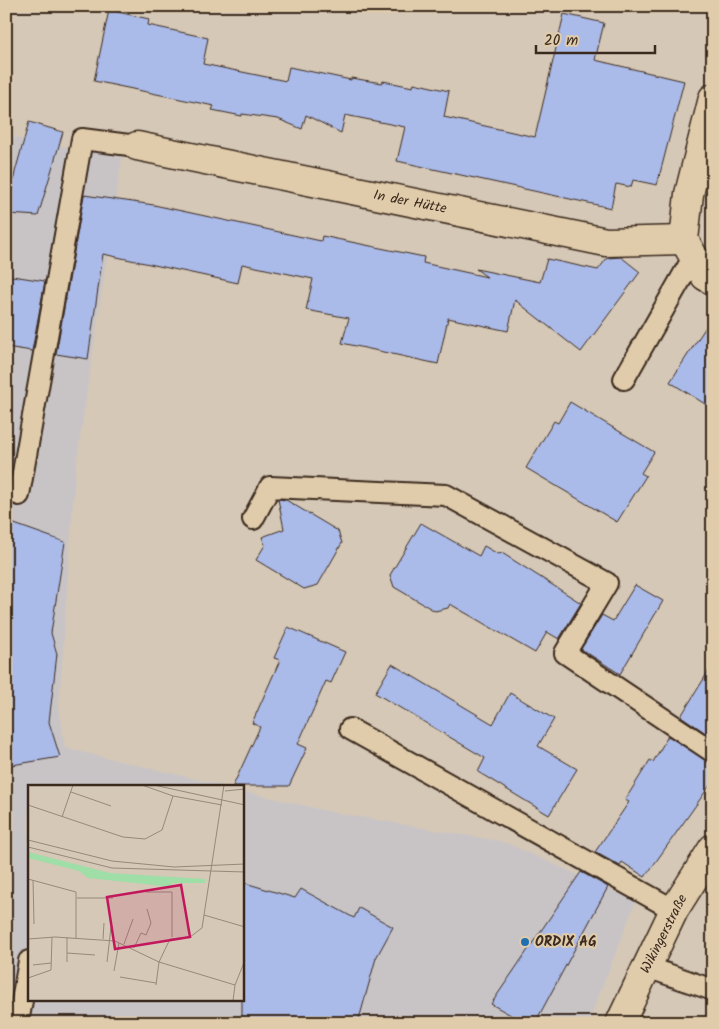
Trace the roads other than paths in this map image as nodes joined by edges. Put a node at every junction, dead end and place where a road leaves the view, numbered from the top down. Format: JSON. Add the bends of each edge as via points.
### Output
{"nodes":[{"id":1,"x":713,"y":98,"type":"edge"},
{"id":2,"x":137,"y":146,"type":"joint"},
{"id":3,"x":689,"y":248,"type":"junction"},
{"id":4,"x":713,"y":281,"type":"edge"},
{"id":5,"x":624,"y":379,"type":"dead end"},
{"id":6,"x":19,"y":495,"type":"dead end"},
{"id":7,"x":252,"y":519,"type":"dead end"},
{"id":8,"x":350,"y":729,"type":"dead end"},
{"id":9,"x":713,"y":752,"type":"edge"},
{"id":10,"x":713,"y":848,"type":"edge"},
{"id":11,"x":674,"y":910,"type":"junction"},
{"id":12,"x":28,"y":967,"type":"edge"},
{"id":13,"x":647,"y":967,"type":"junction"},
{"id":14,"x":713,"y":990,"type":"edge"},
{"id":15,"x":18,"y":1023,"type":"edge"},
{"id":16,"x":620,"y":1023,"type":"edge"}],
"edges":[{"from":1,"to":3,"type":"street","via":[[689,194]]},
{"from":2,"to":3,"type":"street","name":"In der Hütte","via":[[606,242]]},
{"from":2,"to":6,"type":"lane","via":[[82,139]]},
{"from":3,"to":4,"type":"street","via":[[705,276]]},
{"from":3,"to":5,"type":"lane"},
{"from":7,"to":9,"type":"lane","via":[[270,488],[446,495],[607,583],[565,653]]},
{"from":8,"to":11,"type":"lane"},
{"from":10,"to":11,"type":"street","name":"Wikingerstraße"},
{"from":11,"to":13,"type":"street","name":"Wikingerstraße"},
{"from":12,"to":15,"type":"lane"},
{"from":13,"to":14,"type":"lane"},
{"from":13,"to":16,"type":"street","name":"Wikingerstraße"}]}
